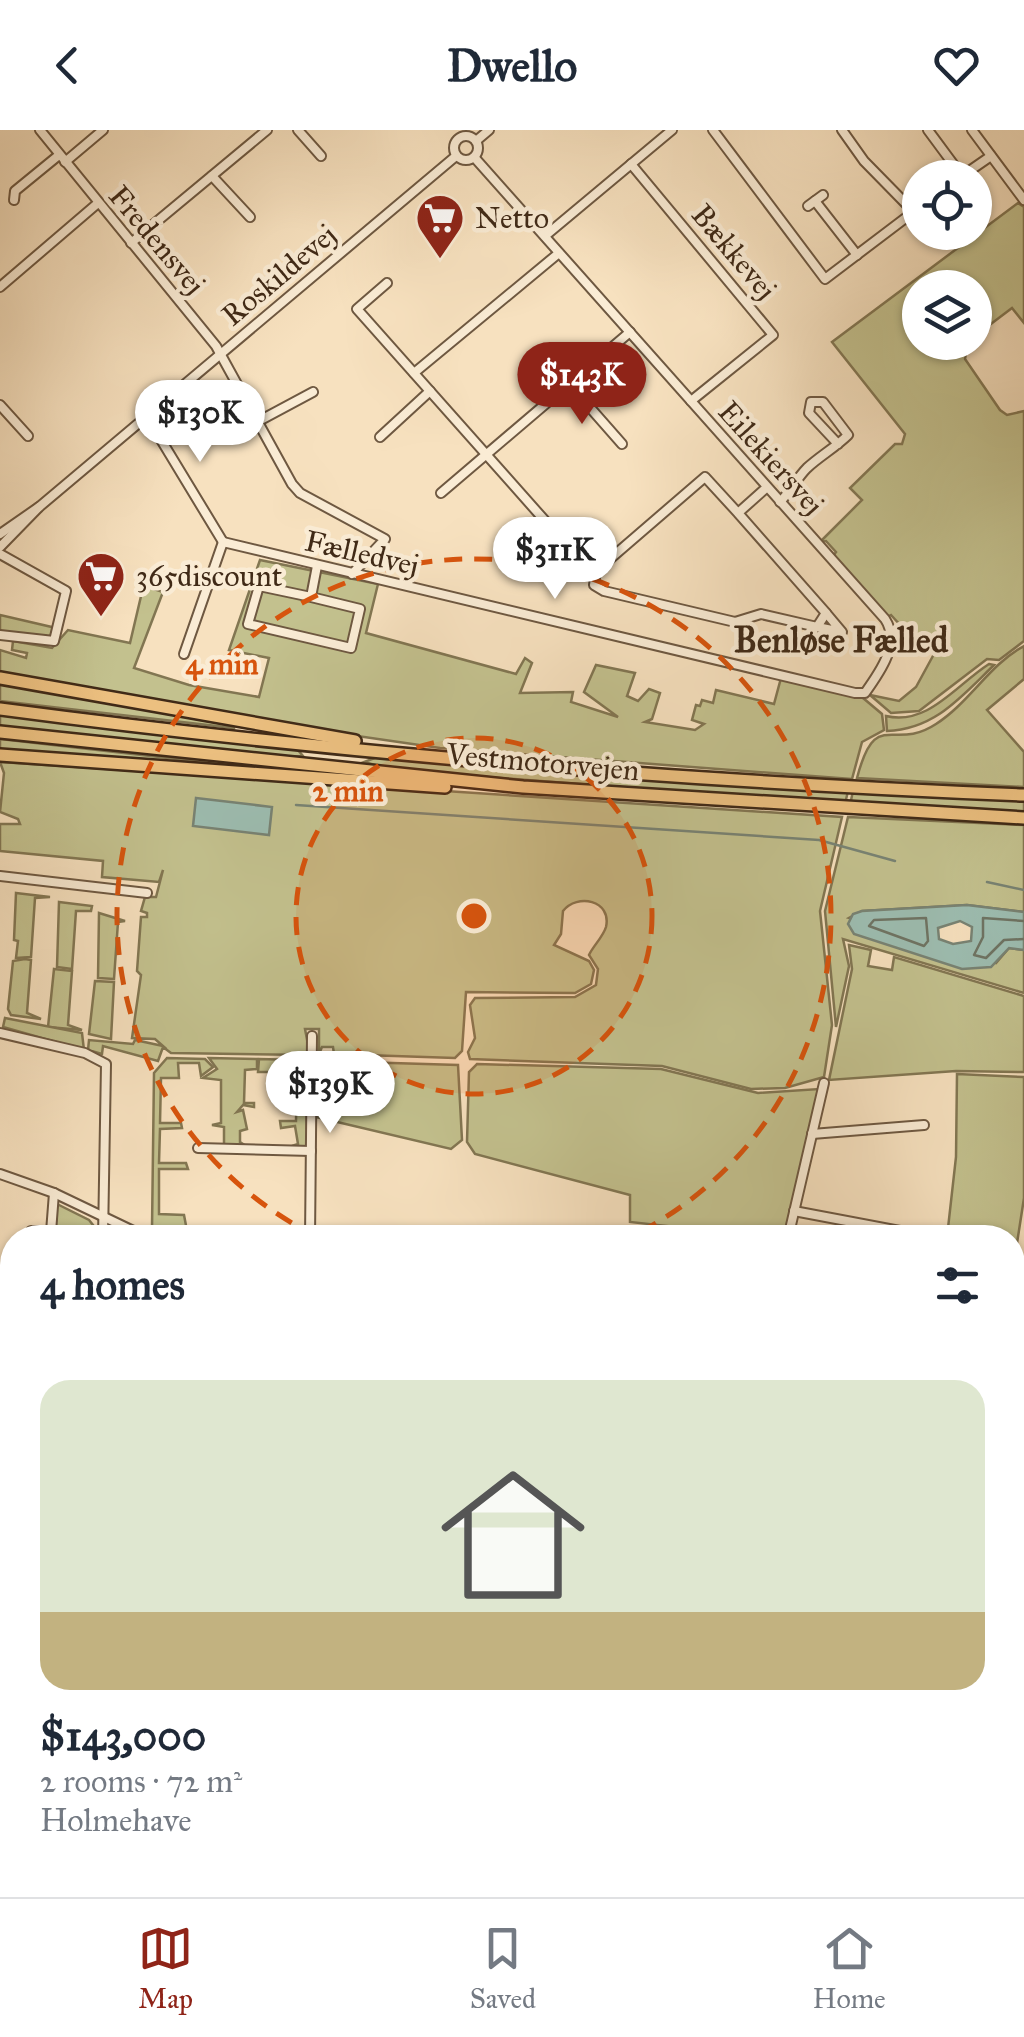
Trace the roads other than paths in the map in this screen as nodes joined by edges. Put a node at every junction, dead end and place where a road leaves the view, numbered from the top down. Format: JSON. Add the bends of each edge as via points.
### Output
{"nodes":[{"id":1,"x":40,"y":130,"type":"edge"},
{"id":2,"x":103,"y":130,"type":"edge"},
{"id":3,"x":267,"y":130,"type":"edge"},
{"id":4,"x":298,"y":130,"type":"edge"},
{"id":5,"x":450,"y":130,"type":"edge"},
{"id":6,"x":489,"y":130,"type":"edge"},
{"id":7,"x":672,"y":130,"type":"edge"},
{"id":8,"x":713,"y":130,"type":"edge"},
{"id":9,"x":842,"y":130,"type":"edge"},
{"id":10,"x":928,"y":130,"type":"edge"},
{"id":11,"x":972,"y":130,"type":"edge"},
{"id":12,"x":459,"y":138,"type":"junction"},
{"id":13,"x":476,"y":141,"type":"junction"},
{"id":14,"x":321,"y":156,"type":"dead end"},
{"id":15,"x":456,"y":156,"type":"junction"},
{"id":16,"x":991,"y":156,"type":"junction"},
{"id":17,"x":474,"y":157,"type":"junction"},
{"id":18,"x":62,"y":158,"type":"junction"},
{"id":19,"x":949,"y":160,"type":"edge"},
{"id":20,"x":985,"y":160,"type":"edge"},
{"id":21,"x":631,"y":164,"type":"junction"},
{"id":22,"x":212,"y":176,"type":"junction"},
{"id":23,"x":902,"y":195,"type":"edge"},
{"id":24,"x":14,"y":200,"type":"dead end"},
{"id":25,"x":1024,"y":200,"type":"edge"},
{"id":26,"x":816,"y":201,"type":"dead end"},
{"id":27,"x":98,"y":203,"type":"junction"},
{"id":28,"x":250,"y":217,"type":"dead end"},
{"id":29,"x":902,"y":221,"type":"edge"},
{"id":30,"x":544,"y":236,"type":"junction"},
{"id":31,"x":132,"y":243,"type":"junction"},
{"id":32,"x":559,"y":253,"type":"junction"},
{"id":33,"x":856,"y":256,"type":"junction"},
{"id":34,"x":387,"y":283,"type":"dead end"},
{"id":35,"x":0,"y":287,"type":"edge"},
{"id":36,"x":630,"y":332,"type":"junction"},
{"id":37,"x":221,"y":354,"type":"junction"},
{"id":38,"x":414,"y":373,"type":"junction"},
{"id":39,"x":570,"y":386,"type":"junction"},
{"id":40,"x":313,"y":392,"type":"dead end"},
{"id":41,"x":430,"y":392,"type":"junction"},
{"id":42,"x":691,"y":401,"type":"junction"},
{"id":43,"x":0,"y":404,"type":"edge"},
{"id":44,"x":146,"y":415,"type":"junction"},
{"id":45,"x":257,"y":422,"type":"junction"},
{"id":46,"x":28,"y":436,"type":"dead end"},
{"id":47,"x":380,"y":437,"type":"dead end"},
{"id":48,"x":622,"y":444,"type":"dead end"},
{"id":49,"x":838,"y":444,"type":"junction"},
{"id":50,"x":488,"y":456,"type":"junction"},
{"id":51,"x":766,"y":488,"type":"junction"},
{"id":52,"x":442,"y":493,"type":"dead end"},
{"id":53,"x":780,"y":502,"type":"junction"},
{"id":54,"x":39,"y":506,"type":"junction"},
{"id":55,"x":738,"y":514,"type":"junction"},
{"id":56,"x":546,"y":523,"type":"dead end"},
{"id":57,"x":0,"y":534,"type":"edge"},
{"id":58,"x":223,"y":542,"type":"junction"},
{"id":59,"x":0,"y":551,"type":"edge"},
{"id":60,"x":317,"y":566,"type":"junction"},
{"id":61,"x":352,"y":574,"type":"junction"},
{"id":62,"x":311,"y":597,"type":"junction"},
{"id":63,"x":826,"y":612,"type":"junction"},
{"id":64,"x":818,"y":628,"type":"junction"},
{"id":65,"x":0,"y":635,"type":"edge"},
{"id":66,"x":184,"y":654,"type":"dead end"},
{"id":67,"x":883,"y":663,"type":"joint"},
{"id":68,"x":0,"y":678,"type":"edge"},
{"id":69,"x":0,"y":709,"type":"edge"},
{"id":70,"x":0,"y":732,"type":"edge"},
{"id":71,"x":419,"y":754,"type":"junction"},
{"id":72,"x":0,"y":755,"type":"edge"},
{"id":73,"x":523,"y":787,"type":"junction"},
{"id":74,"x":1024,"y":794,"type":"edge"},
{"id":75,"x":1024,"y":818,"type":"edge"},
{"id":76,"x":0,"y":876,"type":"edge"},
{"id":77,"x":148,"y":893,"type":"dead end"},
{"id":78,"x":0,"y":1033,"type":"edge"},
{"id":79,"x":312,"y":1036,"type":"dead end"},
{"id":80,"x":824,"y":1084,"type":"dead end"},
{"id":81,"x":924,"y":1125,"type":"dead end"},
{"id":82,"x":812,"y":1134,"type":"junction"},
{"id":83,"x":198,"y":1148,"type":"dead end"},
{"id":84,"x":312,"y":1150,"type":"junction"},
{"id":85,"x":0,"y":1174,"type":"edge"},
{"id":86,"x":54,"y":1193,"type":"junction"},
{"id":87,"x":794,"y":1211,"type":"junction"},
{"id":88,"x":104,"y":1217,"type":"junction"},
{"id":89,"x":52,"y":1225,"type":"edge"},
{"id":90,"x":104,"y":1225,"type":"edge"},
{"id":91,"x":121,"y":1225,"type":"edge"},
{"id":92,"x":310,"y":1225,"type":"edge"},
{"id":93,"x":791,"y":1225,"type":"edge"},
{"id":94,"x":868,"y":1225,"type":"edge"}],
"edges":[{"from":1,"to":18,"type":"street","name":"Fredensvej"},
{"from":2,"to":18,"type":"street"},
{"from":3,"to":22,"type":"street"},
{"from":4,"to":14,"type":"street"},
{"from":5,"to":12,"type":"street"},
{"from":6,"to":13,"type":"street"},
{"from":7,"to":21,"type":"street"},
{"from":8,"to":33,"type":"street","via":[[825,279]]},
{"from":9,"to":23,"type":"street"},
{"from":10,"to":19,"type":"street"},
{"from":11,"to":16,"type":"street"},
{"from":12,"to":13,"type":"street"},
{"from":12,"to":15,"type":"street"},
{"from":13,"to":17,"type":"street"},
{"from":15,"to":17,"type":"street"},
{"from":15,"to":37,"type":"street","name":"Roskildevej"},
{"from":16,"to":20,"type":"street"},
{"from":16,"to":25,"type":"street"},
{"from":17,"to":30,"type":"street","name":"Eilekiersvej"},
{"from":18,"to":24,"type":"street","via":[[15,190]]},
{"from":18,"to":27,"type":"street","name":"Fredensvej"},
{"from":21,"to":30,"type":"street"},
{"from":21,"to":42,"type":"street","name":"Bækkevej","via":[[772,334]]},
{"from":22,"to":28,"type":"street"},
{"from":22,"to":31,"type":"street"},
{"from":26,"to":33,"type":"street"},
{"from":27,"to":31,"type":"street","name":"Fredensvej"},
{"from":27,"to":35,"type":"street"},
{"from":29,"to":33,"type":"street"},
{"from":30,"to":32,"type":"street","name":"Eilekiersvej"},
{"from":31,"to":37,"type":"street","name":"Fredensvej"},
{"from":32,"to":36,"type":"street","name":"Eilekiersvej"},
{"from":32,"to":38,"type":"street"},
{"from":34,"to":38,"type":"street","via":[[357,309]]},
{"from":36,"to":39,"type":"street"},
{"from":36,"to":42,"type":"street","name":"Eilekiersvej"},
{"from":37,"to":44,"type":"street","name":"Roskildevej"},
{"from":37,"to":45,"type":"street","name":"Fredensvej"},
{"from":38,"to":41,"type":"street"},
{"from":39,"to":48,"type":"street"},
{"from":39,"to":50,"type":"street"},
{"from":40,"to":45,"type":"street"},
{"from":41,"to":47,"type":"street"},
{"from":41,"to":50,"type":"street"},
{"from":42,"to":51,"type":"street","name":"Eilekiersvej"},
{"from":43,"to":46,"type":"street"},
{"from":44,"to":54,"type":"street","name":"Roskildevej"},
{"from":44,"to":58,"type":"street"},
{"from":45,"to":61,"type":"street","name":"Fredensvej","via":[[300,493],[385,539]]},
{"from":49,"to":49,"type":"street","via":[[848,428],[823,402],[812,402],[809,413]]},
{"from":49,"to":53,"type":"street"},
{"from":50,"to":52,"type":"street"},
{"from":50,"to":56,"type":"street"},
{"from":51,"to":53,"type":"street","name":"Eilekiersvej"},
{"from":51,"to":55,"type":"street"},
{"from":53,"to":67,"type":"street","name":"Eilekiersvej","via":[[890,626]]},
{"from":54,"to":57,"type":"street","name":"Roskildevej"},
{"from":54,"to":59,"type":"street","name":"Roskildevej"},
{"from":55,"to":63,"type":"street"},
{"from":55,"to":64,"type":"street","via":[[704,477],[596,571],[594,585],[735,622],[762,614]]},
{"from":58,"to":60,"type":"street","name":"Fælledvej"},
{"from":58,"to":66,"type":"street"},
{"from":59,"to":65,"type":"street","via":[[66,591],[54,640]]},
{"from":60,"to":61,"type":"street","name":"Fælledvej"},
{"from":60,"to":62,"type":"street"},
{"from":61,"to":67,"type":"street","name":"Fælledvej","via":[[855,693],[865,693]]},
{"from":62,"to":62,"type":"street","via":[[259,586],[248,624],[351,648],[360,609]]},
{"from":63,"to":64,"type":"street"},
{"from":63,"to":64,"type":"street","via":[[842,632]]},
{"from":68,"to":71,"type":"highway"},
{"from":69,"to":71,"type":"highway","name":"Vestmotorvejen"},
{"from":70,"to":73,"type":"highway","name":"Vestmotorvejen"},
{"from":71,"to":74,"type":"highway","name":"Vestmotorvejen"},
{"from":72,"to":73,"type":"highway"},
{"from":73,"to":75,"type":"highway","name":"Vestmotorvejen"},
{"from":76,"to":77,"type":"street"},
{"from":78,"to":88,"type":"street","via":[[106,1064]]},
{"from":79,"to":84,"type":"street"},
{"from":80,"to":82,"type":"street"},
{"from":81,"to":82,"type":"street"},
{"from":82,"to":87,"type":"street"},
{"from":83,"to":84,"type":"street"},
{"from":84,"to":92,"type":"street"},
{"from":85,"to":86,"type":"street"},
{"from":86,"to":88,"type":"street"},
{"from":86,"to":89,"type":"street"},
{"from":87,"to":93,"type":"street"},
{"from":87,"to":94,"type":"street"},
{"from":88,"to":90,"type":"street"},
{"from":88,"to":91,"type":"street"}]}
